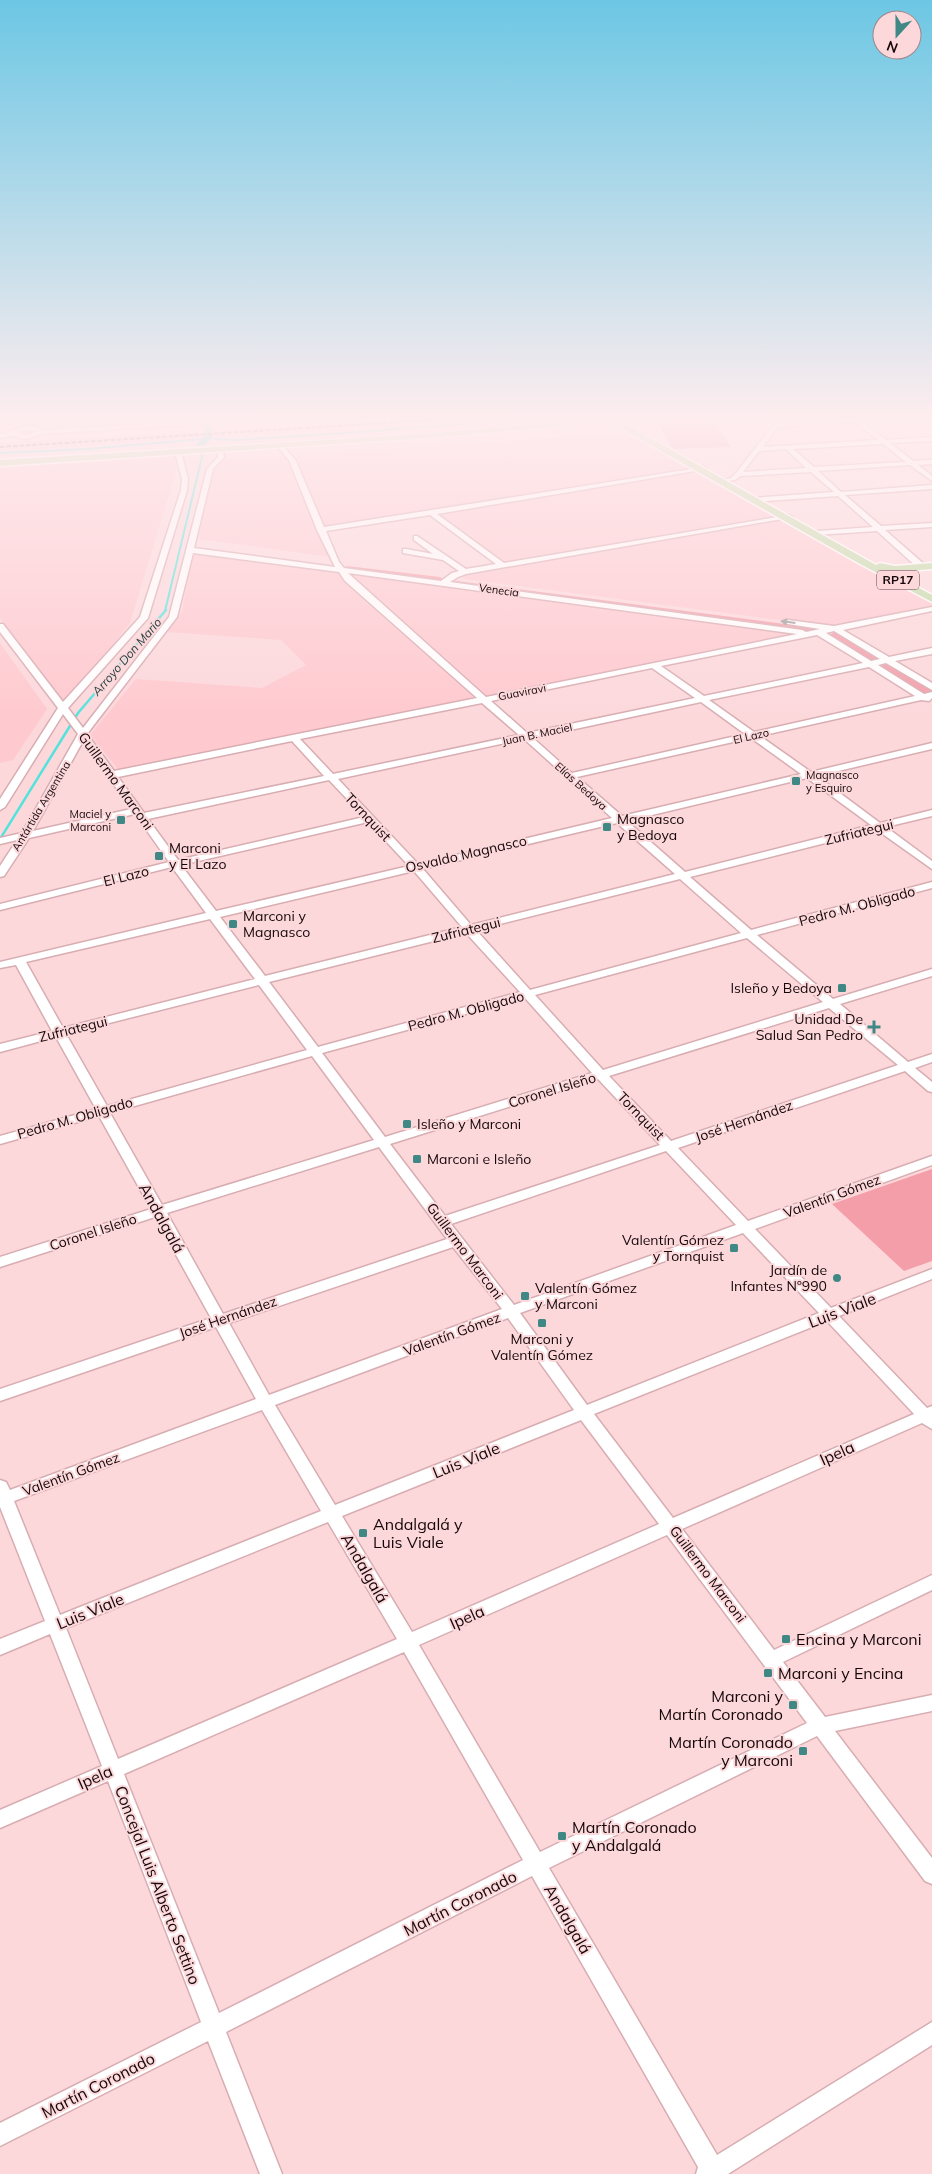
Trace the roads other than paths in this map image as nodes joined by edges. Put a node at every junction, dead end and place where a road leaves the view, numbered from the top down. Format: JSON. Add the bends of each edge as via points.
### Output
{"nodes":[{"id":1,"x":176,"y":516,"type":"edge"},
{"id":2,"x":198,"y":516,"type":"edge"},
{"id":3,"x":315,"y":516,"type":"edge"},
{"id":4,"x":409,"y":516,"type":"edge"},
{"id":5,"x":437,"y":516,"type":"edge"},
{"id":6,"x":864,"y":516,"type":"edge"},
{"id":7,"x":786,"y":517,"type":"junction"},
{"id":8,"x":932,"y":525,"type":"edge"},
{"id":9,"x":877,"y":528,"type":"junction"},
{"id":10,"x":321,"y":530,"type":"junction"},
{"id":11,"x":818,"y":532,"type":"junction"},
{"id":12,"x":417,"y":538,"type":"dead end"},
{"id":13,"x":190,"y":550,"type":"junction"},
{"id":14,"x":406,"y":551,"type":"dead end"},
{"id":15,"x":441,"y":556,"type":"junction"},
{"id":16,"x":337,"y":566,"type":"junction"},
{"id":17,"x":503,"y":566,"type":"junction"},
{"id":18,"x":927,"y":566,"type":"edge"},
{"id":19,"x":465,"y":572,"type":"junction"},
{"id":20,"x":895,"y":573,"type":"junction"},
{"id":21,"x":447,"y":580,"type":"junction"},
{"id":22,"x":932,"y":599,"type":"edge"},
{"id":23,"x":932,"y":609,"type":"edge"},
{"id":24,"x":0,"y":626,"type":"edge"},
{"id":25,"x":836,"y":629,"type":"junction"},
{"id":26,"x":819,"y":632,"type":"junction"},
{"id":27,"x":807,"y":634,"type":"junction"},
{"id":28,"x":932,"y":651,"type":"edge"},
{"id":29,"x":889,"y":661,"type":"junction"},
{"id":30,"x":870,"y":664,"type":"junction"},
{"id":31,"x":655,"y":666,"type":"junction"},
{"id":32,"x":932,"y":687,"type":"edge"},
{"id":33,"x":927,"y":696,"type":"edge"},
{"id":34,"x":702,"y":699,"type":"junction"},
{"id":35,"x":484,"y":700,"type":"junction"},
{"id":36,"x":932,"y":703,"type":"edge"},
{"id":37,"x":65,"y":712,"type":"junction"},
{"id":38,"x":80,"y":732,"type":"junction"},
{"id":39,"x":526,"y":736,"type":"junction"},
{"id":40,"x":753,"y":736,"type":"junction"},
{"id":41,"x":294,"y":738,"type":"junction"},
{"id":42,"x":932,"y":746,"type":"edge"},
{"id":43,"x":808,"y":774,"type":"junction"},
{"id":44,"x":111,"y":775,"type":"junction"},
{"id":45,"x":570,"y":776,"type":"junction"},
{"id":46,"x":331,"y":777,"type":"junction"},
{"id":47,"x":12,"y":787,"type":"junction"},
{"id":48,"x":0,"y":789,"type":"edge"},
{"id":49,"x":0,"y":806,"type":"edge"},
{"id":50,"x":139,"y":814,"type":"junction"},
{"id":51,"x":932,"y":814,"type":"edge"},
{"id":52,"x":618,"y":818,"type":"junction"},
{"id":53,"x":370,"y":819,"type":"junction"},
{"id":54,"x":878,"y":827,"type":"junction"},
{"id":55,"x":24,"y":836,"type":"junction"},
{"id":56,"x":0,"y":841,"type":"edge"},
{"id":57,"x":176,"y":864,"type":"junction"},
{"id":58,"x":414,"y":866,"type":"junction"},
{"id":59,"x":932,"y":866,"type":"edge"},
{"id":60,"x":0,"y":874,"type":"edge"},
{"id":61,"x":684,"y":876,"type":"junction"},
{"id":62,"x":932,"y":886,"type":"edge"},
{"id":63,"x":0,"y":907,"type":"edge"},
{"id":64,"x":213,"y":913,"type":"junction"},
{"id":65,"x":468,"y":929,"type":"junction"},
{"id":66,"x":750,"y":935,"type":"junction"},
{"id":67,"x":19,"y":960,"type":"junction"},
{"id":68,"x":0,"y":965,"type":"edge"},
{"id":69,"x":932,"y":972,"type":"edge"},
{"id":70,"x":263,"y":980,"type":"junction"},
{"id":71,"x":528,"y":995,"type":"junction"},
{"id":72,"x":832,"y":1003,"type":"junction"},
{"id":73,"x":59,"y":1033,"type":"junction"},
{"id":74,"x":0,"y":1048,"type":"edge"},
{"id":75,"x":316,"y":1051,"type":"junction"},
{"id":76,"x":932,"y":1058,"type":"edge"},
{"id":77,"x":906,"y":1066,"type":"junction"},
{"id":78,"x":601,"y":1075,"type":"junction"},
{"id":79,"x":932,"y":1088,"type":"edge"},
{"id":80,"x":102,"y":1110,"type":"junction"},
{"id":81,"x":0,"y":1140,"type":"edge"},
{"id":82,"x":383,"y":1143,"type":"junction"},
{"id":83,"x":670,"y":1146,"type":"junction"},
{"id":84,"x":932,"y":1160,"type":"edge"},
{"id":85,"x":158,"y":1211,"type":"junction"},
{"id":86,"x":442,"y":1222,"type":"junction"},
{"id":87,"x":746,"y":1227,"type":"junction"},
{"id":88,"x":456,"y":1241,"type":"junction"},
{"id":89,"x":0,"y":1262,"type":"edge"},
{"id":90,"x":932,"y":1274,"type":"edge"},
{"id":91,"x":511,"y":1312,"type":"junction"},
{"id":92,"x":830,"y":1314,"type":"junction"},
{"id":93,"x":219,"y":1320,"type":"junction"},
{"id":94,"x":0,"y":1395,"type":"edge"},
{"id":95,"x":265,"y":1402,"type":"junction"},
{"id":96,"x":584,"y":1412,"type":"junction"},
{"id":97,"x":930,"y":1417,"type":"edge"},
{"id":98,"x":2,"y":1495,"type":"edge"},
{"id":99,"x":332,"y":1514,"type":"junction"},
{"id":100,"x":671,"y":1526,"type":"junction"},
{"id":101,"x":932,"y":1582,"type":"edge"},
{"id":102,"x":55,"y":1625,"type":"junction"},
{"id":103,"x":408,"y":1642,"type":"junction"},
{"id":104,"x":0,"y":1647,"type":"edge"},
{"id":105,"x":772,"y":1659,"type":"junction"},
{"id":106,"x":932,"y":1704,"type":"edge"},
{"id":107,"x":820,"y":1726,"type":"junction"},
{"id":108,"x":113,"y":1769,"type":"junction"},
{"id":109,"x":0,"y":1819,"type":"edge"},
{"id":110,"x":536,"y":1864,"type":"junction"},
{"id":111,"x":932,"y":1874,"type":"edge"},
{"id":112,"x":213,"y":2027,"type":"junction"},
{"id":113,"x":932,"y":2033,"type":"edge"},
{"id":114,"x":0,"y":2135,"type":"edge"},
{"id":115,"x":711,"y":2173,"type":"edge"},
{"id":116,"x":272,"y":2174,"type":"edge"}],
"edges":[{"from":1,"to":37,"type":"street","via":[[144,618]]},
{"from":2,"to":13,"type":"street","name":"Antártida Argentina"},
{"from":3,"to":10,"type":"street","name":"Elías Bedoya"},
{"from":4,"to":10,"type":"street"},
{"from":5,"to":17,"type":"street"},
{"from":6,"to":9,"type":"street"},
{"from":7,"to":11,"type":"main road","number":"RP17"},
{"from":7,"to":17,"type":"street"},
{"from":7,"to":20,"type":"main road","number":"RP17"},
{"from":8,"to":9,"type":"street"},
{"from":9,"to":11,"type":"street"},
{"from":9,"to":18,"type":"street"},
{"from":10,"to":16,"type":"street","name":"Elías Bedoya"},
{"from":11,"to":20,"type":"main road","number":"RP17"},
{"from":12,"to":15,"type":"street"},
{"from":13,"to":16,"type":"street","name":"Venecia"},
{"from":13,"to":38,"type":"street","name":"Antártida Argentina","via":[[173,617]]},
{"from":14,"to":15,"type":"street"},
{"from":15,"to":19,"type":"street"},
{"from":16,"to":21,"type":"street","name":"Venecia"},
{"from":16,"to":35,"type":"street","name":"Elías Bedoya"},
{"from":17,"to":19,"type":"street"},
{"from":18,"to":20,"type":"main road","number":"RP17"},
{"from":19,"to":21,"type":"street"},
{"from":20,"to":22,"type":"main road","number":"RP17"},
{"from":25,"to":21,"type":"street","name":"Venecia","one_way":true},
{"from":21,"to":27,"type":"street","name":"Venecia"},
{"from":23,"to":25,"type":"street","name":"Guaviravi"},
{"from":24,"to":37,"type":"street","name":"Guillermo Marconi"},
{"from":25,"to":26,"type":"street","name":"Guaviravi"},
{"from":25,"to":29,"type":"street"},
{"from":26,"to":27,"type":"street","name":"Guaviravi"},
{"from":26,"to":30,"type":"street"},
{"from":27,"to":31,"type":"street","name":"Guaviravi"},
{"from":28,"to":29,"type":"street","name":"Juan B. Maciel"},
{"from":29,"to":30,"type":"street","name":"Juan B. Maciel"},
{"from":29,"to":32,"type":"street"},
{"from":30,"to":33,"type":"street"},
{"from":30,"to":34,"type":"street","name":"Juan B. Maciel"},
{"from":31,"to":34,"type":"street"},
{"from":31,"to":35,"type":"street","name":"Guaviravi"},
{"from":33,"to":36,"type":"street"},
{"from":33,"to":40,"type":"street","name":"El Lazo"},
{"from":34,"to":39,"type":"street","name":"Juan B. Maciel"},
{"from":34,"to":40,"type":"street"},
{"from":35,"to":39,"type":"street","name":"Elías Bedoya"},
{"from":35,"to":41,"type":"street","name":"Guaviravi"},
{"from":37,"to":38,"type":"street","name":"Guillermo Marconi"},
{"from":37,"to":47,"type":"street"},
{"from":38,"to":44,"type":"street","name":"Guillermo Marconi"},
{"from":38,"to":55,"type":"street","name":"Antártida Argentina"},
{"from":39,"to":45,"type":"street","name":"Elías Bedoya"},
{"from":39,"to":46,"type":"street","name":"Juan B. Maciel"},
{"from":40,"to":43,"type":"street"},
{"from":40,"to":45,"type":"street","name":"El Lazo"},
{"from":41,"to":44,"type":"street","name":"Guaviravi"},
{"from":41,"to":46,"type":"street","name":"Tornquist"},
{"from":42,"to":43,"type":"street","name":"Osvaldo Magnasco"},
{"from":43,"to":52,"type":"street","name":"Osvaldo Magnasco"},
{"from":43,"to":54,"type":"street"},
{"from":44,"to":50,"type":"street","name":"Guillermo Marconi"},
{"from":45,"to":52,"type":"street","name":"Elías Bedoya"},
{"from":46,"to":50,"type":"street","name":"Juan B. Maciel"},
{"from":46,"to":53,"type":"street","name":"Tornquist"},
{"from":47,"to":48,"type":"street"},
{"from":47,"to":49,"type":"street"},
{"from":50,"to":55,"type":"street","name":"Juan B. Maciel"},
{"from":50,"to":57,"type":"street","name":"Guillermo Marconi"},
{"from":51,"to":54,"type":"street","name":"Zufriategui"},
{"from":52,"to":58,"type":"street","name":"Osvaldo Magnasco"},
{"from":52,"to":61,"type":"street","name":"Elías Bedoya"},
{"from":53,"to":57,"type":"street","name":"El Lazo"},
{"from":53,"to":58,"type":"street","name":"Tornquist"},
{"from":54,"to":59,"type":"street"},
{"from":54,"to":61,"type":"street","name":"Zufriategui"},
{"from":55,"to":56,"type":"street","name":"Juan B. Maciel"},
{"from":55,"to":60,"type":"street","name":"Antártida Argentina"},
{"from":57,"to":63,"type":"street","name":"El Lazo"},
{"from":57,"to":64,"type":"street","name":"Guillermo Marconi"},
{"from":58,"to":64,"type":"street","name":"Osvaldo Magnasco"},
{"from":58,"to":65,"type":"street","name":"Tornquist"},
{"from":61,"to":65,"type":"street","name":"Zufriategui"},
{"from":61,"to":66,"type":"street","name":"Elías Bedoya"},
{"from":62,"to":66,"type":"street","name":"Pedro M. Obligado"},
{"from":64,"to":67,"type":"street","name":"Osvaldo Magnasco"},
{"from":64,"to":70,"type":"street","name":"Guillermo Marconi"},
{"from":65,"to":70,"type":"street","name":"Zufriategui"},
{"from":65,"to":71,"type":"street","name":"Tornquist"},
{"from":66,"to":71,"type":"street","name":"Pedro M. Obligado"},
{"from":66,"to":72,"type":"street","name":"Elías Bedoya"},
{"from":67,"to":68,"type":"street","name":"Osvaldo Magnasco"},
{"from":67,"to":73,"type":"street","name":"Andalgalá"},
{"from":69,"to":72,"type":"street","name":"Coronel Isleño"},
{"from":70,"to":73,"type":"street","name":"Zufriategui"},
{"from":70,"to":75,"type":"street","name":"Guillermo Marconi"},
{"from":71,"to":75,"type":"street","name":"Pedro M. Obligado"},
{"from":71,"to":78,"type":"street","name":"Tornquist"},
{"from":72,"to":77,"type":"street","name":"Elías Bedoya"},
{"from":72,"to":78,"type":"street","name":"Coronel Isleño"},
{"from":73,"to":74,"type":"street","name":"Zufriategui"},
{"from":73,"to":80,"type":"street","name":"Andalgalá"},
{"from":75,"to":80,"type":"street","name":"Pedro M. Obligado"},
{"from":75,"to":82,"type":"street","name":"Guillermo Marconi"},
{"from":76,"to":77,"type":"street","name":"José Hernández"},
{"from":77,"to":79,"type":"street","name":"Elías Bedoya"},
{"from":77,"to":83,"type":"street","name":"José Hernández"},
{"from":78,"to":82,"type":"street","name":"Coronel Isleño"},
{"from":78,"to":83,"type":"street","name":"Tornquist"},
{"from":80,"to":81,"type":"street","name":"Pedro M. Obligado"},
{"from":80,"to":85,"type":"street","name":"Andalgalá"},
{"from":82,"to":85,"type":"street","name":"Coronel Isleño"},
{"from":82,"to":86,"type":"street","name":"Guillermo Marconi"},
{"from":83,"to":86,"type":"street","name":"José Hernández"},
{"from":83,"to":87,"type":"street","name":"Tornquist"},
{"from":84,"to":87,"type":"street","name":"Valentín Gómez"},
{"from":85,"to":89,"type":"street","name":"Coronel Isleño"},
{"from":85,"to":93,"type":"street","name":"Andalgalá"},
{"from":86,"to":88,"type":"street","name":"Guillermo Marconi"},
{"from":87,"to":91,"type":"street","name":"Valentín Gómez"},
{"from":87,"to":92,"type":"street","name":"Tornquist"},
{"from":88,"to":91,"type":"street","name":"Guillermo Marconi"},
{"from":88,"to":93,"type":"street","name":"José Hernández"},
{"from":90,"to":92,"type":"street","name":"Luis Viale"},
{"from":91,"to":95,"type":"street","name":"Valentín Gómez"},
{"from":91,"to":96,"type":"street","name":"Guillermo Marconi"},
{"from":92,"to":96,"type":"street","name":"Luis Viale"},
{"from":92,"to":97,"type":"street","name":"Tornquist"},
{"from":93,"to":94,"type":"street","name":"José Hernández"},
{"from":93,"to":95,"type":"street","name":"Andalgalá"},
{"from":95,"to":98,"type":"street","name":"Valentín Gómez"},
{"from":95,"to":99,"type":"street","name":"Andalgalá"},
{"from":96,"to":99,"type":"street","name":"Luis Viale"},
{"from":96,"to":100,"type":"street","name":"Guillermo Marconi"},
{"from":97,"to":100,"type":"street","name":"Ipela"},
{"from":98,"to":102,"type":"street","name":"Concejal Luis Alberto Settino"},
{"from":99,"to":102,"type":"street","name":"Luis Viale"},
{"from":99,"to":103,"type":"street","name":"Andalgalá"},
{"from":100,"to":103,"type":"street","name":"Ipela"},
{"from":100,"to":105,"type":"street","name":"Guillermo Marconi"},
{"from":101,"to":105,"type":"street"},
{"from":102,"to":104,"type":"street","name":"Luis Viale"},
{"from":102,"to":108,"type":"street","name":"Concejal Luis Alberto Settino"},
{"from":103,"to":108,"type":"street","name":"Ipela"},
{"from":103,"to":110,"type":"street","name":"Andalgalá"},
{"from":105,"to":107,"type":"street","name":"Guillermo Marconi"},
{"from":106,"to":107,"type":"street","name":"Martín Coronado"},
{"from":107,"to":110,"type":"street","name":"Martín Coronado"},
{"from":107,"to":111,"type":"street","name":"Guillermo Marconi"},
{"from":108,"to":109,"type":"street","name":"Ipela"},
{"from":108,"to":112,"type":"street","name":"Concejal Luis Alberto Settino"},
{"from":110,"to":112,"type":"street","name":"Martín Coronado"},
{"from":110,"to":115,"type":"street","name":"Andalgalá"},
{"from":112,"to":114,"type":"street","name":"Martín Coronado"},
{"from":112,"to":116,"type":"street","name":"Concejal Luis Alberto Settino"},
{"from":113,"to":115,"type":"street"}]}
